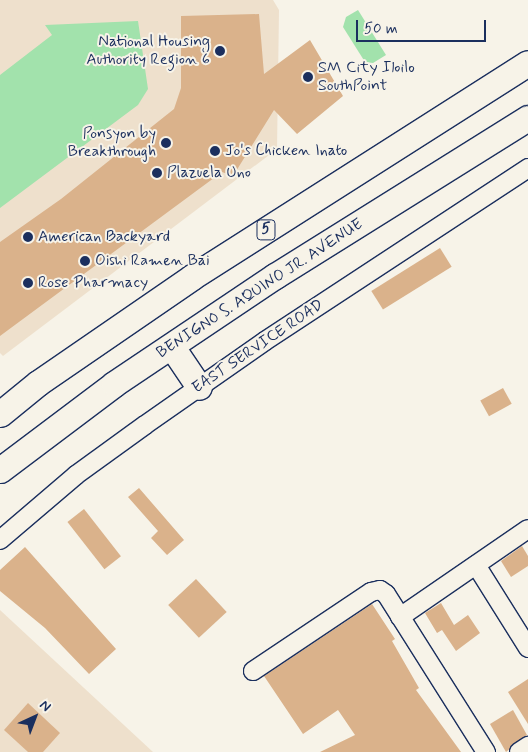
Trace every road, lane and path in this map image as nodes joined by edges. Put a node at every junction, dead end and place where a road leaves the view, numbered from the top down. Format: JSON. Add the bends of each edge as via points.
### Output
{"nodes":[{"id":1,"x":528,"y":63,"type":"edge"},
{"id":2,"x":528,"y":118,"type":"edge"},
{"id":3,"x":528,"y":168,"type":"edge"},
{"id":4,"x":172,"y":347,"type":"junction"},
{"id":5,"x":199,"y":387,"type":"junction"},
{"id":6,"x":3,"y":406,"type":"edge"},
{"id":7,"x":0,"y":470,"type":"edge"},
{"id":8,"x":528,"y":529,"type":"edge"},
{"id":9,"x":0,"y":540,"type":"edge"},
{"id":10,"x":476,"y":565,"type":"junction"},
{"id":11,"x":400,"y":617,"type":"junction"},
{"id":12,"x":528,"y":648,"type":"edge"},
{"id":13,"x":253,"y":671,"type":"dead end"},
{"id":14,"x":528,"y":746,"type":"edge"},
{"id":15,"x":486,"y":752,"type":"edge"},
{"id":16,"x":519,"y":752,"type":"edge"}],
"edges":[{"from":1,"to":6,"type":"highway","number":"5","via":[[192,277]]},
{"from":2,"to":4,"type":"highway","name":"BENIGNO S. AQUINO JR. AVENUE","via":[[275,276]]},
{"from":3,"to":5,"type":"street","name":"EAST SERVICE ROAD"},
{"from":4,"to":5,"type":"highway"},
{"from":4,"to":7,"type":"highway","name":"BENIGNO S. AQUINO JR. AVENUE","via":[[59,423]]},
{"from":5,"to":9,"type":"street","name":"EAST SERVICE ROAD","via":[[88,465]]},
{"from":8,"to":10,"type":"street"},
{"from":10,"to":11,"type":"street"},
{"from":10,"to":12,"type":"street"},
{"from":11,"to":13,"type":"street","via":[[386,594],[380,590],[371,592]]},
{"from":11,"to":15,"type":"street"},
{"from":14,"to":16,"type":"street"}]}
